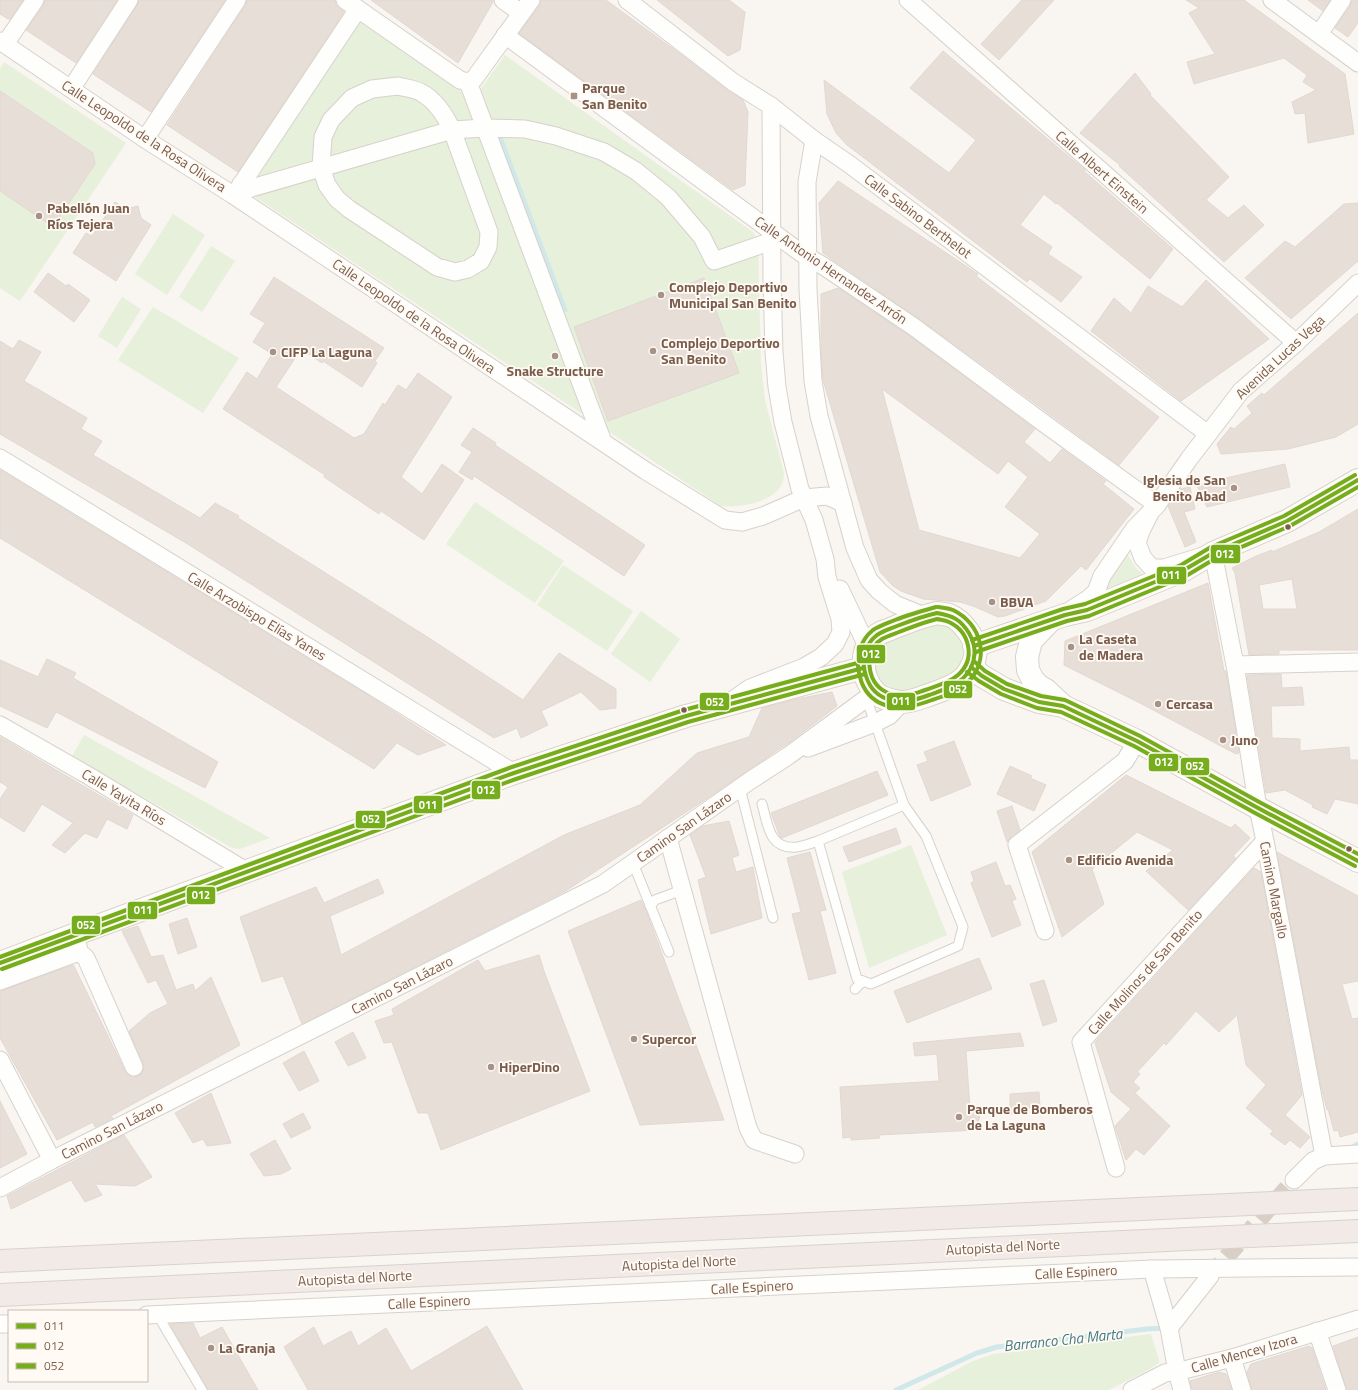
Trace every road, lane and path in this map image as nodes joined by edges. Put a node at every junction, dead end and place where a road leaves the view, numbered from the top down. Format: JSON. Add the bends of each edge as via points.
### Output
{"nodes":[{"id":1,"x":35,"y":0,"type":"edge"},
{"id":2,"x":129,"y":0,"type":"edge"},
{"id":3,"x":237,"y":0,"type":"edge"},
{"id":4,"x":503,"y":0,"type":"edge"},
{"id":5,"x":627,"y":0,"type":"edge"},
{"id":6,"x":908,"y":0,"type":"edge"},
{"id":7,"x":1272,"y":0,"type":"edge"},
{"id":8,"x":1342,"y":0,"type":"edge"},
{"id":9,"x":351,"y":5,"type":"edge"},
{"id":10,"x":526,"y":7,"type":"edge"},
{"id":11,"x":1318,"y":34,"type":"junction"},
{"id":12,"x":505,"y":36,"type":"junction"},
{"id":13,"x":3,"y":43,"type":"edge"},
{"id":14,"x":1358,"y":63,"type":"edge"},
{"id":15,"x":468,"y":82,"type":"junction"},
{"id":16,"x":71,"y":88,"type":"junction"},
{"id":17,"x":771,"y":106,"type":"junction"},
{"id":18,"x":485,"y":128,"type":"junction"},
{"id":19,"x":452,"y":130,"type":"junction"},
{"id":20,"x":145,"y":139,"type":"junction"},
{"id":21,"x":814,"y":140,"type":"junction"},
{"id":22,"x":321,"y":167,"type":"junction"},
{"id":23,"x":237,"y":190,"type":"junction"},
{"id":24,"x":772,"y":236,"type":"junction"},
{"id":25,"x":808,"y":258,"type":"junction"},
{"id":26,"x":1358,"y":283,"type":"edge"},
{"id":27,"x":1296,"y":343,"type":"junction"},
{"id":28,"x":1208,"y":434,"type":"junction"},
{"id":29,"x":603,"y":442,"type":"junction"},
{"id":30,"x":0,"y":458,"type":"edge"},
{"id":31,"x":1358,"y":480,"type":"edge"},
{"id":32,"x":804,"y":498,"type":"junction"},
{"id":33,"x":843,"y":503,"type":"junction"},
{"id":34,"x":1154,"y":509,"type":"junction"},
{"id":35,"x":1213,"y":553,"type":"junction"},
{"id":36,"x":825,"y":559,"type":"junction"},
{"id":37,"x":924,"y":616,"type":"junction"},
{"id":38,"x":1057,"y":618,"type":"junction"},
{"id":39,"x":867,"y":646,"type":"junction"},
{"id":40,"x":974,"y":646,"type":"junction"},
{"id":41,"x":1358,"y":662,"type":"edge"},
{"id":42,"x":1235,"y":665,"type":"junction"},
{"id":43,"x":971,"y":667,"type":"junction"},
{"id":44,"x":863,"y":668,"type":"junction"},
{"id":45,"x":869,"y":696,"type":"junction"},
{"id":46,"x":902,"y":702,"type":"junction"},
{"id":47,"x":724,"y":706,"type":"junction"},
{"id":48,"x":1063,"y":706,"type":"junction"},
{"id":49,"x":874,"y":723,"type":"junction"},
{"id":50,"x":0,"y":725,"type":"edge"},
{"id":51,"x":1137,"y":741,"type":"junction"},
{"id":52,"x":788,"y":756,"type":"junction"},
{"id":53,"x":514,"y":773,"type":"junction"},
{"id":54,"x":740,"y":788,"type":"junction"},
{"id":55,"x":762,"y":804,"type":"dead end"},
{"id":56,"x":904,"y":805,"type":"junction"},
{"id":57,"x":1258,"y":808,"type":"junction"},
{"id":58,"x":668,"y":838,"type":"junction"},
{"id":59,"x":1265,"y":840,"type":"junction"},
{"id":60,"x":818,"y":841,"type":"junction"},
{"id":61,"x":1358,"y":861,"type":"edge"},
{"id":62,"x":634,"y":862,"type":"junction"},
{"id":63,"x":246,"y":870,"type":"junction"},
{"id":64,"x":682,"y":890,"type":"junction"},
{"id":65,"x":650,"y":906,"type":"junction"},
{"id":66,"x":773,"y":918,"type":"dead end"},
{"id":67,"x":1046,"y":931,"type":"dead end"},
{"id":68,"x":77,"y":943,"type":"junction"},
{"id":69,"x":668,"y":952,"type":"dead end"},
{"id":70,"x":0,"y":963,"type":"edge"},
{"id":71,"x":0,"y":982,"type":"edge"},
{"id":72,"x":863,"y":982,"type":"junction"},
{"id":73,"x":855,"y":989,"type":"dead end"},
{"id":74,"x":0,"y":1060,"type":"edge"},
{"id":75,"x":134,"y":1066,"type":"dead end"},
{"id":76,"x":795,"y":1154,"type":"dead end"},
{"id":77,"x":1358,"y":1154,"type":"edge"},
{"id":78,"x":1324,"y":1156,"type":"junction"},
{"id":79,"x":52,"y":1160,"type":"junction"},
{"id":80,"x":1116,"y":1168,"type":"dead end"},
{"id":81,"x":1294,"y":1180,"type":"tunnel mouth"},
{"id":82,"x":0,"y":1188,"type":"edge"},
{"id":83,"x":1358,"y":1199,"type":"edge"},
{"id":84,"x":1358,"y":1231,"type":"edge"},
{"id":85,"x":0,"y":1261,"type":"edge"},
{"id":86,"x":1358,"y":1267,"type":"edge"},
{"id":87,"x":1152,"y":1268,"type":"junction"},
{"id":88,"x":1210,"y":1276,"type":"tunnel mouth"},
{"id":89,"x":0,"y":1294,"type":"edge"},
{"id":90,"x":152,"y":1315,"type":"edge"},
{"id":91,"x":1358,"y":1319,"type":"edge"},
{"id":92,"x":1169,"y":1328,"type":"junction"},
{"id":93,"x":1317,"y":1331,"type":"junction"},
{"id":94,"x":1232,"y":1358,"type":"junction"},
{"id":95,"x":1177,"y":1371,"type":"junction"},
{"id":96,"x":202,"y":1390,"type":"edge"},
{"id":97,"x":1132,"y":1390,"type":"edge"},
{"id":98,"x":1182,"y":1390,"type":"edge"},
{"id":99,"x":1242,"y":1390,"type":"edge"},
{"id":100,"x":1337,"y":1390,"type":"edge"}],
"edges":[{"from":1,"to":13,"type":"street"},
{"from":2,"to":16,"type":"street"},
{"from":3,"to":20,"type":"street"},
{"from":4,"to":10,"type":"street"},
{"from":5,"to":17,"type":"street","name":"Calle Sabino Berthelot","via":[[733,82]]},
{"from":6,"to":27,"type":"street","name":"Calle Albert Einstein"},
{"from":7,"to":11,"type":"street"},
{"from":8,"to":11,"type":"street"},
{"from":9,"to":15,"type":"street","via":[[460,80]]},
{"from":9,"to":23,"type":"street"},
{"from":10,"to":12,"type":"street"},
{"from":11,"to":14,"type":"street"},
{"from":12,"to":15,"type":"street","via":[[474,79]]},
{"from":12,"to":24,"type":"street","name":"Calle Antonio Hernandez Arrón"},
{"from":13,"to":16,"type":"street","name":"Calle Leopoldo de la Rosa Olivera"},
{"from":15,"to":18,"type":"street"},
{"from":16,"to":20,"type":"street","name":"Calle Leopoldo de la Rosa Olivera"},
{"from":17,"to":21,"type":"street","name":"Calle Sabino Berthelot"},
{"from":17,"to":24,"type":"street"},
{"from":18,"to":19,"type":"street"},
{"from":18,"to":24,"type":"street","via":[[525,129],[556,136],[604,152],[630,167],[668,197],[702,237],[714,261]]},
{"from":18,"to":29,"type":"street"},
{"from":19,"to":22,"type":"street"},
{"from":19,"to":22,"type":"street","via":[[438,106],[422,92],[398,86],[372,89],[352,98],[331,120],[323,138]]},
{"from":19,"to":22,"type":"street","via":[[489,232],[488,247],[480,261],[468,269],[455,272],[437,267],[349,209],[337,199],[327,185]]},
{"from":20,"to":23,"type":"street","name":"Calle Leopoldo de la Rosa Olivera"},
{"from":21,"to":25,"type":"street","via":[[807,182]]},
{"from":21,"to":28,"type":"street","name":"Calle Sabino Berthelot"},
{"from":22,"to":23,"type":"street"},
{"from":23,"to":29,"type":"street","name":"Calle Leopoldo de la Rosa Olivera"},
{"from":24,"to":25,"type":"street","name":"Calle Antonio Hernandez Arrón"},
{"from":24,"to":32,"type":"street","via":[[777,387],[783,422]]},
{"from":25,"to":33,"type":"street","via":[[812,381]]},
{"from":25,"to":34,"type":"street","name":"Calle Antonio Hernandez Arrón","via":[[914,327]]},
{"from":26,"to":27,"type":"street","name":"Avenida Lucas Vega"},
{"from":27,"to":28,"type":"street","name":"Avenida Lucas Vega","via":[[1241,391]]},
{"from":28,"to":34,"type":"street","name":"Avenida Lucas Vega"},
{"from":29,"to":32,"type":"street","name":"Calle Leopoldo de la Rosa Olivera","via":[[725,520],[742,522]]},
{"from":30,"to":53,"type":"street","name":"Calle Arzobispo Elías Yanes"},
{"from":31,"to":35,"type":"main road","via":[[1287,521]]},
{"from":32,"to":33,"type":"street","name":"Calle Leopoldo de la Rosa Olivera","via":[[827,496]]},
{"from":32,"to":36,"type":"street","via":[[814,520]]},
{"from":33,"to":37,"type":"street","via":[[855,548],[870,580],[895,604]]},
{"from":34,"to":35,"type":"street","name":"Avenida Lucas Vega","via":[[1137,543],[1143,558],[1152,568],[1164,568]]},
{"from":34,"to":38,"type":"street","name":"Avenida Lucas Vega","via":[[1134,529],[1102,576],[1096,592]]},
{"from":35,"to":38,"type":"main road","via":[[1184,570],[1087,610]]},
{"from":35,"to":42,"type":"street","name":"Camino Margallo"},
{"from":36,"to":39,"type":"street","via":[[836,573],[840,588]]},
{"from":36,"to":47,"type":"street","via":[[826,577],[840,619],[841,632],[835,644],[821,657],[804,667],[750,688]]},
{"from":37,"to":39,"type":"main road","via":[[877,635]]},
{"from":37,"to":40,"type":"main road","via":[[937,614],[961,622],[970,633]]},
{"from":38,"to":40,"type":"main road"},
{"from":38,"to":48,"type":"main road","via":[[1031,641],[1027,657],[1028,670],[1033,680]]},
{"from":39,"to":44,"type":"main road"},
{"from":40,"to":43,"type":"main road","via":[[976,655]]},
{"from":41,"to":42,"type":"street"},
{"from":42,"to":57,"type":"street","name":"Camino Margallo"},
{"from":43,"to":46,"type":"main road","via":[[960,681],[949,687]]},
{"from":43,"to":48,"type":"main road","via":[[1004,689],[1039,702]]},
{"from":44,"to":45,"type":"main road"},
{"from":44,"to":47,"type":"main road"},
{"from":45,"to":46,"type":"main road"},
{"from":45,"to":49,"type":"lane","via":[[868,706]]},
{"from":45,"to":52,"type":"street","name":"Camino San Lázaro"},
{"from":46,"to":49,"type":"street","name":"Camino San Lázaro","via":[[889,716]]},
{"from":47,"to":53,"type":"main road","via":[[686,716]]},
{"from":48,"to":51,"type":"main road"},
{"from":49,"to":52,"type":"street","name":"Camino San Lázaro"},
{"from":49,"to":56,"type":"lane"},
{"from":50,"to":63,"type":"street","name":"Calle Yayita Ríos"},
{"from":51,"to":57,"type":"main road"},
{"from":51,"to":67,"type":"street","via":[[1126,761],[1017,845]]},
{"from":52,"to":54,"type":"street","name":"Camino San Lázaro"},
{"from":53,"to":63,"type":"main road"},
{"from":54,"to":58,"type":"street","name":"Camino San Lázaro"},
{"from":54,"to":66,"type":"lane"},
{"from":55,"to":60,"type":"lane","via":[[775,841],[784,846],[797,847]]},
{"from":56,"to":60,"type":"lane"},
{"from":56,"to":72,"type":"lane","via":[[926,836],[962,927],[958,946],[871,984]]},
{"from":57,"to":59,"type":"street","name":"Camino Margallo"},
{"from":57,"to":61,"type":"main road"},
{"from":58,"to":62,"type":"street","name":"Camino San Lázaro"},
{"from":58,"to":64,"type":"street"},
{"from":59,"to":78,"type":"street","name":"Camino Margallo"},
{"from":59,"to":80,"type":"street","name":"Calle Molinos de San Benito","via":[[1081,1042]]},
{"from":60,"to":72,"type":"lane","via":[[857,979]]},
{"from":62,"to":65,"type":"lane"},
{"from":62,"to":79,"type":"street","name":"Camino San Lázaro","via":[[603,884]]},
{"from":63,"to":68,"type":"main road"},
{"from":64,"to":65,"type":"lane","via":[[655,900]]},
{"from":64,"to":76,"type":"street","via":[[748,1128],[754,1140]]},
{"from":65,"to":69,"type":"lane"},
{"from":68,"to":70,"type":"main road"},
{"from":68,"to":71,"type":"street"},
{"from":68,"to":75,"type":"street"},
{"from":72,"to":73,"type":"lane"},
{"from":74,"to":79,"type":"street"},
{"from":77,"to":78,"type":"street"},
{"from":78,"to":81,"type":"street","via":[[1313,1160]]},
{"from":79,"to":82,"type":"street","name":"Camino San Lázaro"},
{"from":83,"to":85,"type":"highway"},
{"from":84,"to":89,"type":"highway","name":"Autopista del Norte"},
{"from":86,"to":87,"type":"street","name":"Calle Espinero"},
{"from":87,"to":90,"type":"street","name":"Calle Espinero","via":[[1038,1279]]},
{"from":87,"to":92,"type":"street"},
{"from":88,"to":92,"type":"street"},
{"from":90,"to":96,"type":"lane"},
{"from":91,"to":93,"type":"street","name":"Calle Mencey Izora"},
{"from":92,"to":95,"type":"street"},
{"from":93,"to":94,"type":"street","name":"Calle Mencey Izora"},
{"from":93,"to":100,"type":"street"},
{"from":94,"to":95,"type":"street","name":"Calle Mencey Izora"},
{"from":94,"to":99,"type":"street"},
{"from":95,"to":97,"type":"street","name":"Calle Mencey Izora","via":[[1165,1373]]},
{"from":95,"to":98,"type":"street"}]}
